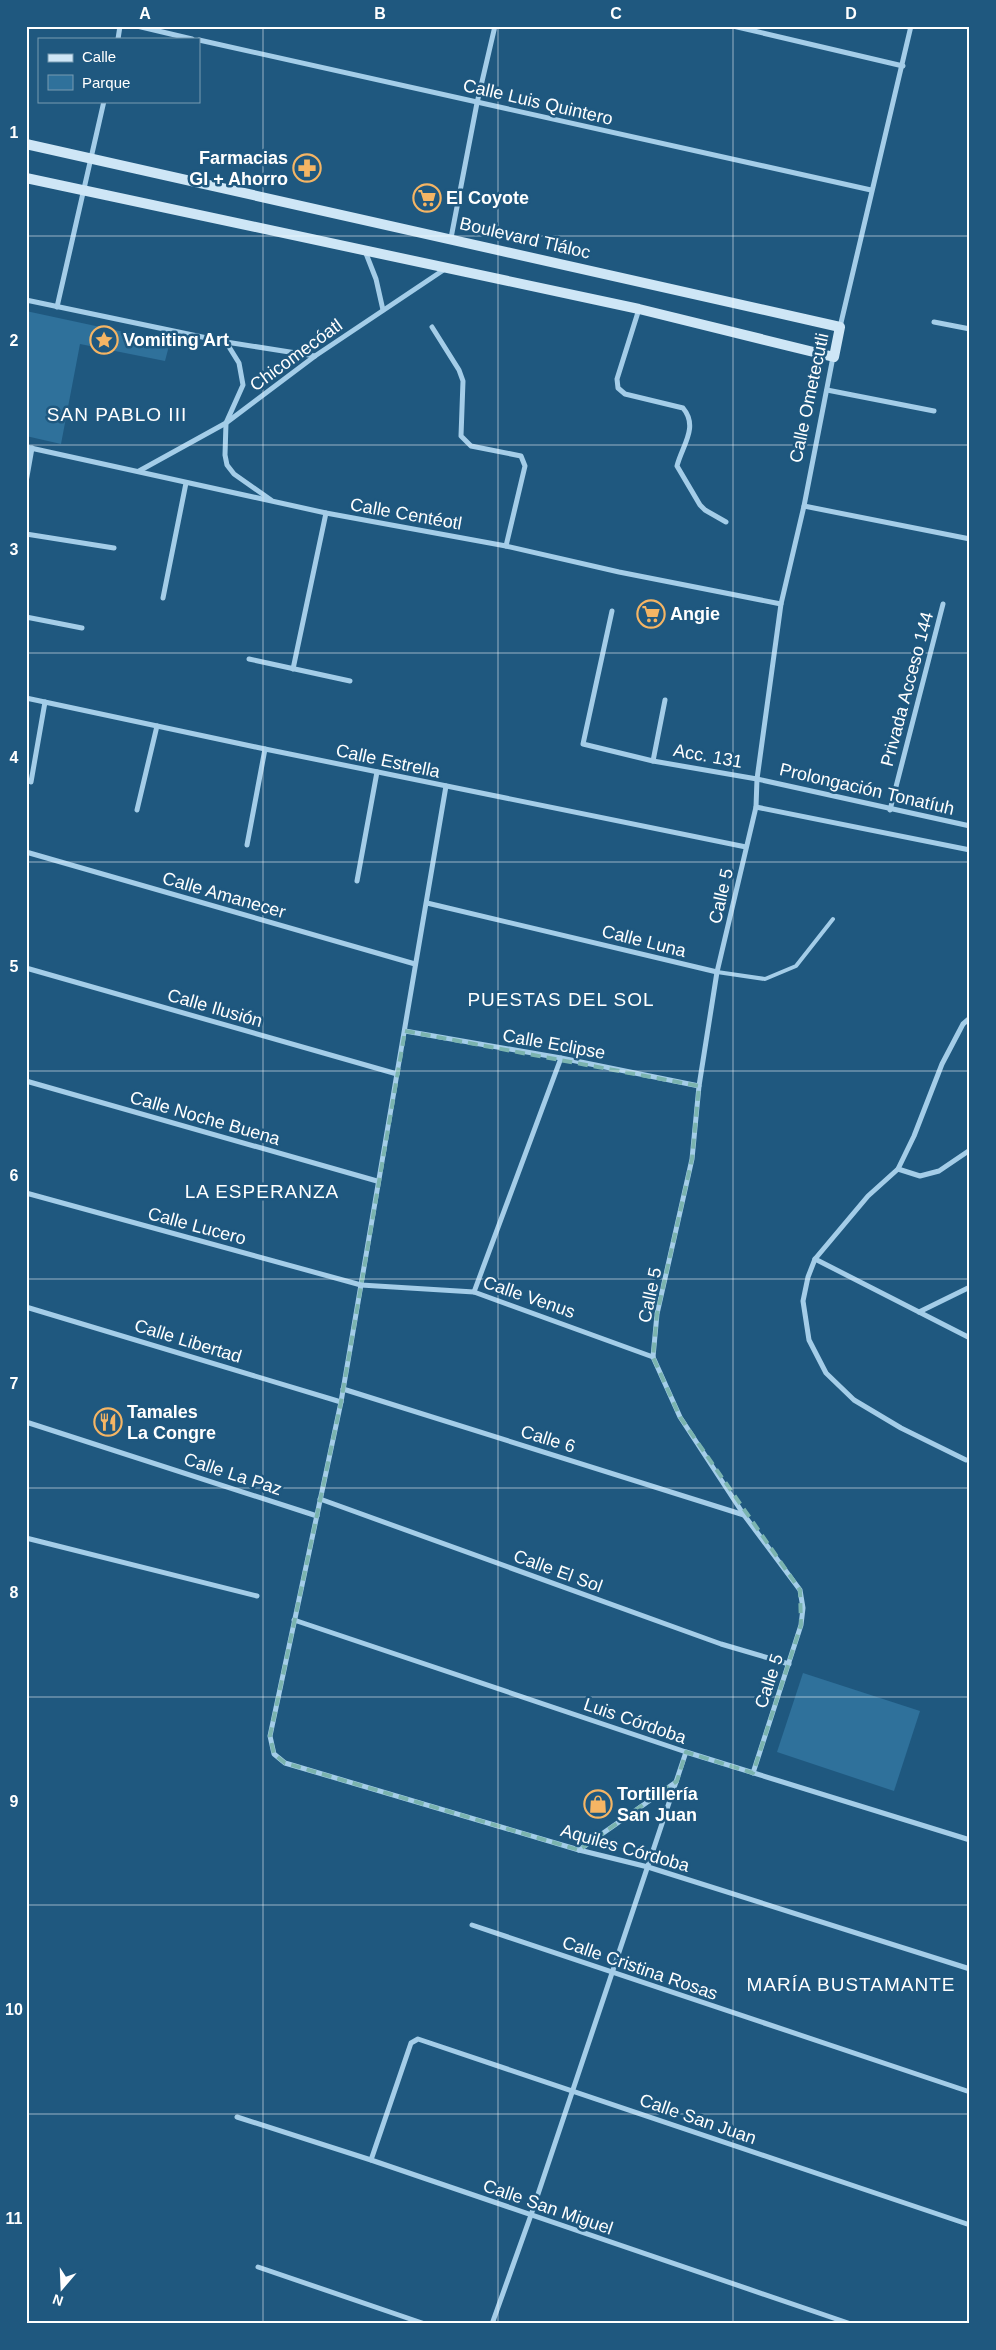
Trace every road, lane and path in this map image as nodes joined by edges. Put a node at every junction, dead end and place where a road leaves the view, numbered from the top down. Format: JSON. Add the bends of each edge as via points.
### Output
{"nodes":[{"id":1,"x":137,"y":26,"type":"edge"},
{"id":2,"x":495,"y":26,"type":"edge"},
{"id":3,"x":733,"y":26,"type":"edge"},
{"id":4,"x":911,"y":26,"type":"edge"},
{"id":5,"x":188,"y":38,"type":"edge"},
{"id":6,"x":200,"y":40,"type":"edge"},
{"id":7,"x":902,"y":66,"type":"junction"},
{"id":8,"x":104,"y":102,"type":"edge"},
{"id":9,"x":477,"y":103,"type":"junction"},
{"id":10,"x":26,"y":144,"type":"edge"},
{"id":11,"x":91,"y":159,"type":"junction"},
{"id":12,"x":26,"y":178,"type":"edge"},
{"id":13,"x":871,"y":190,"type":"junction"},
{"id":14,"x":84,"y":191,"type":"junction"},
{"id":15,"x":451,"y":238,"type":"junction"},
{"id":16,"x":365,"y":251,"type":"junction"},
{"id":17,"x":446,"y":268,"type":"junction"},
{"id":18,"x":26,"y":300,"type":"edge"},
{"id":19,"x":57,"y":307,"type":"junction"},
{"id":20,"x":639,"y":309,"type":"junction"},
{"id":21,"x":383,"y":310,"type":"junction"},
{"id":22,"x":934,"y":322,"type":"dead end"},
{"id":23,"x":840,"y":327,"type":"junction"},
{"id":24,"x":432,"y":328,"type":"dead end"},
{"id":25,"x":970,"y":328,"type":"edge"},
{"id":26,"x":226,"y":342,"type":"junction"},
{"id":27,"x":315,"y":356,"type":"junction"},
{"id":28,"x":834,"y":357,"type":"junction"},
{"id":29,"x":827,"y":390,"type":"junction"},
{"id":30,"x":934,"y":411,"type":"dead end"},
{"id":31,"x":226,"y":423,"type":"junction"},
{"id":32,"x":29,"y":447,"type":"edge"},
{"id":33,"x":139,"y":471,"type":"junction"},
{"id":34,"x":26,"y":482,"type":"edge"},
{"id":35,"x":186,"y":483,"type":"junction"},
{"id":36,"x":273,"y":501,"type":"junction"},
{"id":37,"x":804,"y":506,"type":"junction"},
{"id":38,"x":326,"y":513,"type":"junction"},
{"id":39,"x":726,"y":522,"type":"dead end"},
{"id":40,"x":26,"y":534,"type":"edge"},
{"id":41,"x":970,"y":538,"type":"edge"},
{"id":42,"x":506,"y":546,"type":"junction"},
{"id":43,"x":114,"y":548,"type":"dead end"},
{"id":44,"x":163,"y":598,"type":"dead end"},
{"id":45,"x":781,"y":604,"type":"junction"},
{"id":46,"x":943,"y":604,"type":"dead end"},
{"id":47,"x":612,"y":611,"type":"dead end"},
{"id":48,"x":26,"y":617,"type":"edge"},
{"id":49,"x":82,"y":628,"type":"dead end"},
{"id":50,"x":249,"y":659,"type":"dead end"},
{"id":51,"x":293,"y":669,"type":"junction"},
{"id":52,"x":350,"y":681,"type":"dead end"},
{"id":53,"x":26,"y":698,"type":"edge"},
{"id":54,"x":665,"y":700,"type":"dead end"},
{"id":55,"x":45,"y":702,"type":"junction"},
{"id":56,"x":157,"y":726,"type":"junction"},
{"id":57,"x":266,"y":749,"type":"junction"},
{"id":58,"x":653,"y":761,"type":"junction"},
{"id":59,"x":377,"y":772,"type":"junction"},
{"id":60,"x":757,"y":779,"type":"junction"},
{"id":61,"x":31,"y":782,"type":"dead end"},
{"id":62,"x":446,"y":786,"type":"junction"},
{"id":63,"x":756,"y":807,"type":"junction"},
{"id":64,"x":137,"y":810,"type":"dead end"},
{"id":65,"x":890,"y":810,"type":"junction"},
{"id":66,"x":970,"y":826,"type":"edge"},
{"id":67,"x":246,"y":844,"type":"dead end"},
{"id":68,"x":746,"y":847,"type":"junction"},
{"id":69,"x":970,"y":850,"type":"edge"},
{"id":70,"x":26,"y":852,"type":"edge"},
{"id":71,"x":358,"y":881,"type":"dead end"},
{"id":72,"x":428,"y":903,"type":"junction"},
{"id":73,"x":834,"y":920,"type":"dead end"},
{"id":74,"x":415,"y":964,"type":"junction"},
{"id":75,"x":26,"y":968,"type":"edge"},
{"id":76,"x":717,"y":972,"type":"junction"},
{"id":77,"x":970,"y":1018,"type":"edge"},
{"id":78,"x":404,"y":1031,"type":"junction"},
{"id":79,"x":562,"y":1058,"type":"junction"},
{"id":80,"x":397,"y":1074,"type":"junction"},
{"id":81,"x":26,"y":1081,"type":"edge"},
{"id":82,"x":699,"y":1086,"type":"junction"},
{"id":83,"x":970,"y":1150,"type":"edge"},
{"id":84,"x":898,"y":1169,"type":"junction"},
{"id":85,"x":377,"y":1181,"type":"junction"},
{"id":86,"x":26,"y":1193,"type":"edge"},
{"id":87,"x":815,"y":1258,"type":"junction"},
{"id":88,"x":361,"y":1285,"type":"junction"},
{"id":89,"x":970,"y":1287,"type":"edge"},
{"id":90,"x":474,"y":1292,"type":"junction"},
{"id":91,"x":26,"y":1307,"type":"edge"},
{"id":92,"x":919,"y":1312,"type":"junction"},
{"id":93,"x":970,"y":1338,"type":"edge"},
{"id":94,"x":653,"y":1357,"type":"junction"},
{"id":95,"x":343,"y":1389,"type":"junction"},
{"id":96,"x":341,"y":1402,"type":"junction"},
{"id":97,"x":26,"y":1422,"type":"edge"},
{"id":98,"x":966,"y":1460,"type":"dead end"},
{"id":99,"x":320,"y":1499,"type":"junction"},
{"id":100,"x":744,"y":1515,"type":"junction"},
{"id":101,"x":317,"y":1516,"type":"junction"},
{"id":102,"x":26,"y":1538,"type":"edge"},
{"id":103,"x":257,"y":1596,"type":"dead end"},
{"id":104,"x":294,"y":1620,"type":"junction"},
{"id":105,"x":789,"y":1664,"type":"junction"},
{"id":106,"x":686,"y":1752,"type":"junction"},
{"id":107,"x":753,"y":1773,"type":"junction"},
{"id":108,"x":676,"y":1781,"type":"junction"},
{"id":109,"x":970,"y":1840,"type":"edge"},
{"id":110,"x":579,"y":1850,"type":"junction"},
{"id":111,"x":648,"y":1867,"type":"junction"},
{"id":112,"x":472,"y":1926,"type":"dead end"},
{"id":113,"x":970,"y":1969,"type":"edge"},
{"id":114,"x":612,"y":1973,"type":"junction"},
{"id":115,"x":572,"y":2091,"type":"junction"},
{"id":116,"x":970,"y":2092,"type":"edge"},
{"id":117,"x":237,"y":2117,"type":"dead end"},
{"id":118,"x":371,"y":2160,"type":"junction"},
{"id":119,"x":531,"y":2216,"type":"junction"},
{"id":120,"x":970,"y":2225,"type":"edge"},
{"id":121,"x":258,"y":2267,"type":"dead end"},
{"id":122,"x":425,"y":2324,"type":"edge"},
{"id":123,"x":492,"y":2324,"type":"edge"},
{"id":124,"x":851,"y":2324,"type":"edge"}],
"edges":[{"from":1,"to":5,"type":"street"},
{"from":2,"to":9,"type":"street"},
{"from":3,"to":7,"type":"street"},
{"from":4,"to":7,"type":"street","name":"Calle Ometecutli"},
{"from":6,"to":9,"type":"street","name":"Calle Luis Quintero"},
{"from":7,"to":13,"type":"street","name":"Calle Ometecutli"},
{"from":8,"to":11,"type":"street"},
{"from":9,"to":13,"type":"street","name":"Calle Luis Quintero"},
{"from":9,"to":15,"type":"street"},
{"from":10,"to":11,"type":"street","name":"Boulevard Tláloc"},
{"from":11,"to":14,"type":"street"},
{"from":11,"to":15,"type":"street","name":"Boulevard Tláloc"},
{"from":12,"to":14,"type":"street"},
{"from":13,"to":23,"type":"street","name":"Calle Ometecutli"},
{"from":14,"to":16,"type":"street"},
{"from":14,"to":19,"type":"street"},
{"from":15,"to":23,"type":"street","name":"Boulevard Tláloc"},
{"from":16,"to":17,"type":"street"},
{"from":16,"to":21,"type":"street"},
{"from":17,"to":20,"type":"street"},
{"from":17,"to":21,"type":"street","name":"Chicomecóatl"},
{"from":18,"to":19,"type":"street"},
{"from":19,"to":26,"type":"street"},
{"from":20,"to":28,"type":"street"},
{"from":20,"to":39,"type":"street","via":[[617,379],[618,388],[624,394],[683,408],[689,416],[690,425],[678,466],[705,510]]},
{"from":21,"to":27,"type":"street","name":"Chicomecóatl"},
{"from":22,"to":25,"type":"street"},
{"from":23,"to":28,"type":"street","name":"Calle Ometecutli"},
{"from":24,"to":42,"type":"street","via":[[459,370],[463,382],[461,436],[471,446],[521,456],[525,466]]},
{"from":26,"to":27,"type":"street"},
{"from":26,"to":31,"type":"street","via":[[239,363],[242,385]]},
{"from":27,"to":31,"type":"street","name":"Chicomecóatl"},
{"from":28,"to":29,"type":"street","name":"Calle Ometecutli"},
{"from":29,"to":30,"type":"street"},
{"from":29,"to":37,"type":"street","name":"Calle Ometecutli"},
{"from":31,"to":33,"type":"street","name":"Chicomecóatl"},
{"from":31,"to":36,"type":"street","via":[[227,465],[234,474]]},
{"from":32,"to":33,"type":"street","name":"Calle Centéotl"},
{"from":32,"to":34,"type":"street"},
{"from":33,"to":35,"type":"street","name":"Calle Centéotl"},
{"from":35,"to":36,"type":"street","name":"Calle Centéotl"},
{"from":35,"to":44,"type":"street"},
{"from":36,"to":38,"type":"street","name":"Calle Centéotl"},
{"from":37,"to":41,"type":"street"},
{"from":37,"to":45,"type":"street","name":"Calle Ometecutli"},
{"from":38,"to":42,"type":"street","name":"Calle Centéotl"},
{"from":38,"to":51,"type":"street"},
{"from":40,"to":43,"type":"street"},
{"from":42,"to":45,"type":"street","name":"Calle Centéotl"},
{"from":45,"to":60,"type":"street","name":"Calle Ometecutli"},
{"from":46,"to":65,"type":"street","name":"Privada Acceso 144"},
{"from":47,"to":58,"type":"street","name":"Acc. 131","via":[[583,744]]},
{"from":48,"to":49,"type":"street"},
{"from":50,"to":51,"type":"street"},
{"from":51,"to":52,"type":"street"},
{"from":53,"to":55,"type":"street","name":"Calle Estrella"},
{"from":54,"to":58,"type":"street"},
{"from":55,"to":56,"type":"street","name":"Calle Estrella"},
{"from":55,"to":61,"type":"street"},
{"from":56,"to":57,"type":"street","name":"Calle Estrella"},
{"from":56,"to":64,"type":"street"},
{"from":57,"to":59,"type":"street","name":"Calle Estrella"},
{"from":57,"to":67,"type":"street"},
{"from":58,"to":60,"type":"street","name":"Acc. 131"},
{"from":59,"to":62,"type":"street","name":"Calle Estrella"},
{"from":59,"to":71,"type":"street"},
{"from":60,"to":63,"type":"street","name":"Calle 5"},
{"from":60,"to":65,"type":"street","name":"Prolongación Tonatíuh"},
{"from":62,"to":68,"type":"street","name":"Calle Estrella"},
{"from":62,"to":72,"type":"street"},
{"from":63,"to":68,"type":"street","name":"Calle 5"},
{"from":63,"to":69,"type":"street"},
{"from":65,"to":66,"type":"street","name":"Prolongación Tonatíuh"},
{"from":68,"to":76,"type":"street","name":"Calle 5"},
{"from":70,"to":74,"type":"street","name":"Calle Amanecer"},
{"from":72,"to":74,"type":"street"},
{"from":72,"to":76,"type":"street","name":"Calle Luna"},
{"from":73,"to":76,"type":"lane","name":"Calle Luna","via":[[796,966],[764,979]]},
{"from":74,"to":78,"type":"street"},
{"from":75,"to":80,"type":"street","name":"Calle Ilusión"},
{"from":76,"to":82,"type":"street","name":"Calle 5"},
{"from":77,"to":84,"type":"street","via":[[963,1024],[942,1064]]},
{"from":78,"to":79,"type":"street","name":"Calle Eclipse"},
{"from":78,"to":80,"type":"street"},
{"from":79,"to":82,"type":"street","name":"Calle Eclipse"},
{"from":79,"to":90,"type":"street"},
{"from":80,"to":85,"type":"street"},
{"from":81,"to":85,"type":"street","name":"Calle Noche Buena"},
{"from":82,"to":94,"type":"street","name":"Calle 5","via":[[692,1159],[658,1314]]},
{"from":83,"to":84,"type":"street","via":[[939,1171],[920,1176]]},
{"from":84,"to":87,"type":"street","via":[[868,1196]]},
{"from":85,"to":88,"type":"street"},
{"from":86,"to":88,"type":"street","name":"Calle Lucero"},
{"from":87,"to":92,"type":"street"},
{"from":87,"to":98,"type":"street","via":[[803,1300],[809,1340],[826,1373],[854,1400]]},
{"from":88,"to":90,"type":"street","name":"Calle Venus"},
{"from":88,"to":95,"type":"street"},
{"from":89,"to":92,"type":"street"},
{"from":90,"to":94,"type":"street","name":"Calle Venus"},
{"from":91,"to":96,"type":"street","name":"Calle Libertad"},
{"from":92,"to":93,"type":"street"},
{"from":94,"to":100,"type":"street","name":"Calle 5","via":[[680,1417]]},
{"from":95,"to":96,"type":"street"},
{"from":95,"to":100,"type":"street","name":"Calle 6"},
{"from":96,"to":99,"type":"street"},
{"from":97,"to":101,"type":"street","name":"Calle La Paz"},
{"from":99,"to":101,"type":"street"},
{"from":99,"to":105,"type":"street","name":"Calle El Sol","via":[[722,1644]]},
{"from":100,"to":105,"type":"street","name":"Calle 5","via":[[800,1590],[802,1625]]},
{"from":101,"to":104,"type":"street"},
{"from":102,"to":103,"type":"street"},
{"from":104,"to":106,"type":"street","name":"Luis Córdoba"},
{"from":104,"to":110,"type":"street","name":"Aquiles Córdoba","via":[[270,1736],[274,1754],[285,1762]]},
{"from":105,"to":107,"type":"street","name":"Calle 5"},
{"from":106,"to":107,"type":"street","name":"Luis Córdoba"},
{"from":106,"to":108,"type":"street"},
{"from":107,"to":109,"type":"street","name":"Luis Córdoba"},
{"from":108,"to":110,"type":"street"},
{"from":108,"to":111,"type":"street"},
{"from":110,"to":111,"type":"street","name":"Aquiles Córdoba"},
{"from":111,"to":113,"type":"street","name":"Aquiles Córdoba"},
{"from":111,"to":114,"type":"street"},
{"from":112,"to":114,"type":"street","name":"Calle Cristina Rosas"},
{"from":114,"to":115,"type":"street"},
{"from":114,"to":116,"type":"street","name":"Calle Cristina Rosas"},
{"from":115,"to":118,"type":"street","name":"Calle San Juan","via":[[418,2039],[412,2043]]},
{"from":115,"to":119,"type":"street"},
{"from":115,"to":120,"type":"street","name":"Calle San Juan"},
{"from":117,"to":118,"type":"street","name":"Calle San Miguel"},
{"from":118,"to":119,"type":"street","name":"Calle San Miguel"},
{"from":119,"to":123,"type":"street"},
{"from":119,"to":124,"type":"street","name":"Calle San Miguel"},
{"from":121,"to":122,"type":"street"}]}
